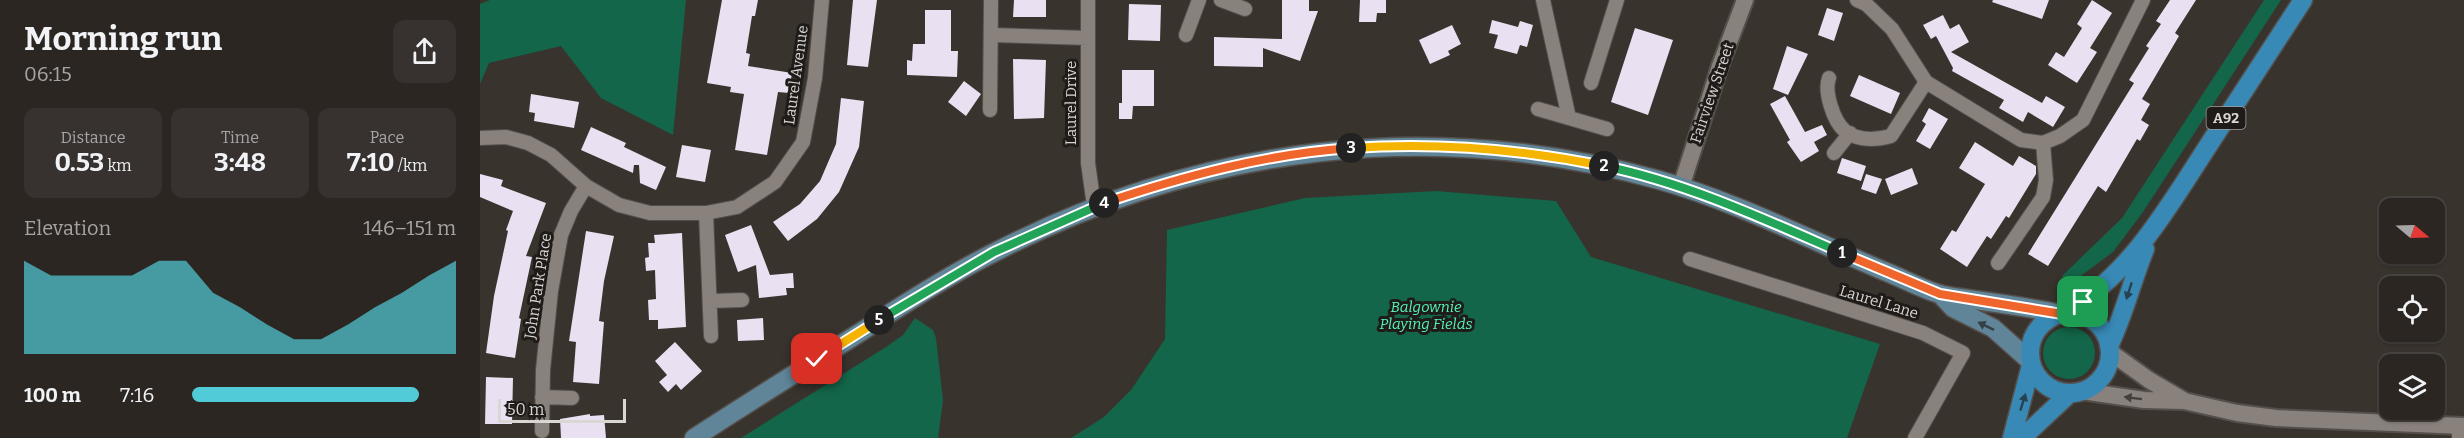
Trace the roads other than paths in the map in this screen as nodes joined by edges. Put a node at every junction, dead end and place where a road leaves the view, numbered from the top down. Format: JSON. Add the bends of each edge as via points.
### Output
{"nodes":[{"id":1,"x":822,"y":0,"type":"edge"},
{"id":2,"x":991,"y":0,"type":"edge"},
{"id":3,"x":1088,"y":0,"type":"edge"},
{"id":4,"x":1199,"y":0,"type":"edge"},
{"id":5,"x":1221,"y":0,"type":"edge"},
{"id":6,"x":1543,"y":0,"type":"edge"},
{"id":7,"x":1617,"y":0,"type":"edge"},
{"id":8,"x":1745,"y":0,"type":"edge"},
{"id":9,"x":2143,"y":0,"type":"edge"},
{"id":10,"x":2303,"y":0,"type":"edge"},
{"id":11,"x":1863,"y":1,"type":"edge"},
{"id":12,"x":1245,"y":9,"type":"dead end"},
{"id":13,"x":991,"y":35,"type":"junction"},
{"id":14,"x":1186,"y":35,"type":"dead end"},
{"id":15,"x":1088,"y":38,"type":"junction"},
{"id":16,"x":1829,"y":78,"type":"dead end"},
{"id":17,"x":1926,"y":82,"type":"junction"},
{"id":18,"x":1591,"y":83,"type":"dead end"},
{"id":19,"x":1538,"y":109,"type":"dead end"},
{"id":20,"x":990,"y":110,"type":"dead end"},
{"id":21,"x":1569,"y":118,"type":"junction"},
{"id":22,"x":1607,"y":129,"type":"dead end"},
{"id":23,"x":1850,"y":133,"type":"junction"},
{"id":24,"x":480,"y":138,"type":"edge"},
{"id":25,"x":2043,"y":143,"type":"junction"},
{"id":26,"x":1834,"y":153,"type":"dead end"},
{"id":27,"x":586,"y":186,"type":"junction"},
{"id":28,"x":1681,"y":187,"type":"junction"},
{"id":29,"x":1094,"y":206,"type":"junction"},
{"id":30,"x":706,"y":213,"type":"junction"},
{"id":31,"x":2150,"y":236,"type":"junction"},
{"id":32,"x":1690,"y":260,"type":"dead end"},
{"id":33,"x":1998,"y":263,"type":"dead end"},
{"id":34,"x":1940,"y":294,"type":"junction"},
{"id":35,"x":742,"y":300,"type":"dead end"},
{"id":36,"x":710,"y":301,"type":"junction"},
{"id":37,"x":2062,"y":314,"type":"junction"},
{"id":38,"x":711,"y":336,"type":"dead end"},
{"id":39,"x":2109,"y":349,"type":"junction"},
{"id":40,"x":2031,"y":363,"type":"junction"},
{"id":41,"x":2076,"y":393,"type":"junction"},
{"id":42,"x":542,"y":397,"type":"junction"},
{"id":43,"x":572,"y":398,"type":"dead end"},
{"id":44,"x":2184,"y":401,"type":"junction"},
{"id":45,"x":2461,"y":430,"type":"edge"},
{"id":46,"x":542,"y":431,"type":"dead end"},
{"id":47,"x":694,"y":438,"type":"edge"},
{"id":48,"x":1915,"y":438,"type":"edge"},
{"id":49,"x":2012,"y":438,"type":"edge"},
{"id":50,"x":2022,"y":438,"type":"edge"}],
"edges":[{"from":1,"to":30,"type":"street","name":"Laurel Avenue","via":[[815,78],[802,142],[775,182],[737,207]]},
{"from":2,"to":13,"type":"street"},
{"from":3,"to":15,"type":"street","name":"Laurel Drive"},
{"from":4,"to":14,"type":"street"},
{"from":5,"to":12,"type":"street"},
{"from":6,"to":21,"type":"street"},
{"from":7,"to":18,"type":"street"},
{"from":8,"to":28,"type":"street","name":"Fairview Street"},
{"from":9,"to":25,"type":"street","via":[[2083,120]]},
{"from":10,"to":31,"type":"main road","number":"A92"},
{"from":11,"to":17,"type":"street","via":[[1892,29]]},
{"from":13,"to":15,"type":"street"},
{"from":13,"to":20,"type":"street"},
{"from":15,"to":29,"type":"street","name":"Laurel Drive","via":[[1088,163]]},
{"from":16,"to":23,"type":"street","via":[[1830,105],[1844,130]]},
{"from":17,"to":23,"type":"street","via":[[1891,136],[1866,140]]},
{"from":17,"to":25,"type":"street","via":[[2021,140]]},
{"from":19,"to":21,"type":"street"},
{"from":21,"to":22,"type":"street"},
{"from":23,"to":26,"type":"street"},
{"from":24,"to":27,"type":"street","name":"Laurel Avenue","via":[[506,137],[528,143],[551,155]]},
{"from":25,"to":33,"type":"street","via":[[2043,197]]},
{"from":27,"to":30,"type":"street","name":"Laurel Avenue","via":[[619,205],[650,213]]},
{"from":27,"to":42,"type":"street","name":"John Park Place","via":[[561,235],[551,291]]},
{"from":28,"to":29,"type":"main road","via":[[1614,168],[1515,151],[1388,146],[1322,151],[1210,170]]},
{"from":28,"to":34,"type":"main road"},
{"from":29,"to":47,"type":"main road","via":[[994,252],[923,292]]},
{"from":30,"to":36,"type":"street"},
{"from":31,"to":37,"type":"main road","number":"A92","via":[[2117,273]]},
{"from":31,"to":39,"type":"main road","number":"A92","one_way":true},
{"from":32,"to":48,"type":"street","name":"Laurel Lane","via":[[1923,333],[1963,353]]},
{"from":34,"to":37,"type":"main road"},
{"from":40,"to":34,"type":"main road","one_way":true,"via":[[1993,328],[1953,308]]},
{"from":35,"to":36,"type":"street"},
{"from":36,"to":38,"type":"street"},
{"from":37,"to":39,"type":"main road","via":[[2073,313],[2093,320],[2106,336]]},
{"from":37,"to":40,"type":"main road","number":"A92","via":[[2050,318],[2033,336]]},
{"from":39,"to":41,"type":"main road","number":"A92","via":[[2108,365],[2102,376],[2094,386]]},
{"from":39,"to":44,"type":"street"},
{"from":40,"to":41,"type":"main road","via":[[2046,386],[2057,392]]},
{"from":49,"to":40,"type":"main road","number":"A92","one_way":true},
{"from":44,"to":41,"type":"street","one_way":true},
{"from":41,"to":50,"type":"main road","number":"A92"},
{"from":42,"to":43,"type":"street"},
{"from":42,"to":46,"type":"street","name":"John Park Place"},
{"from":44,"to":45,"type":"street","via":[[2276,418]]}]}
